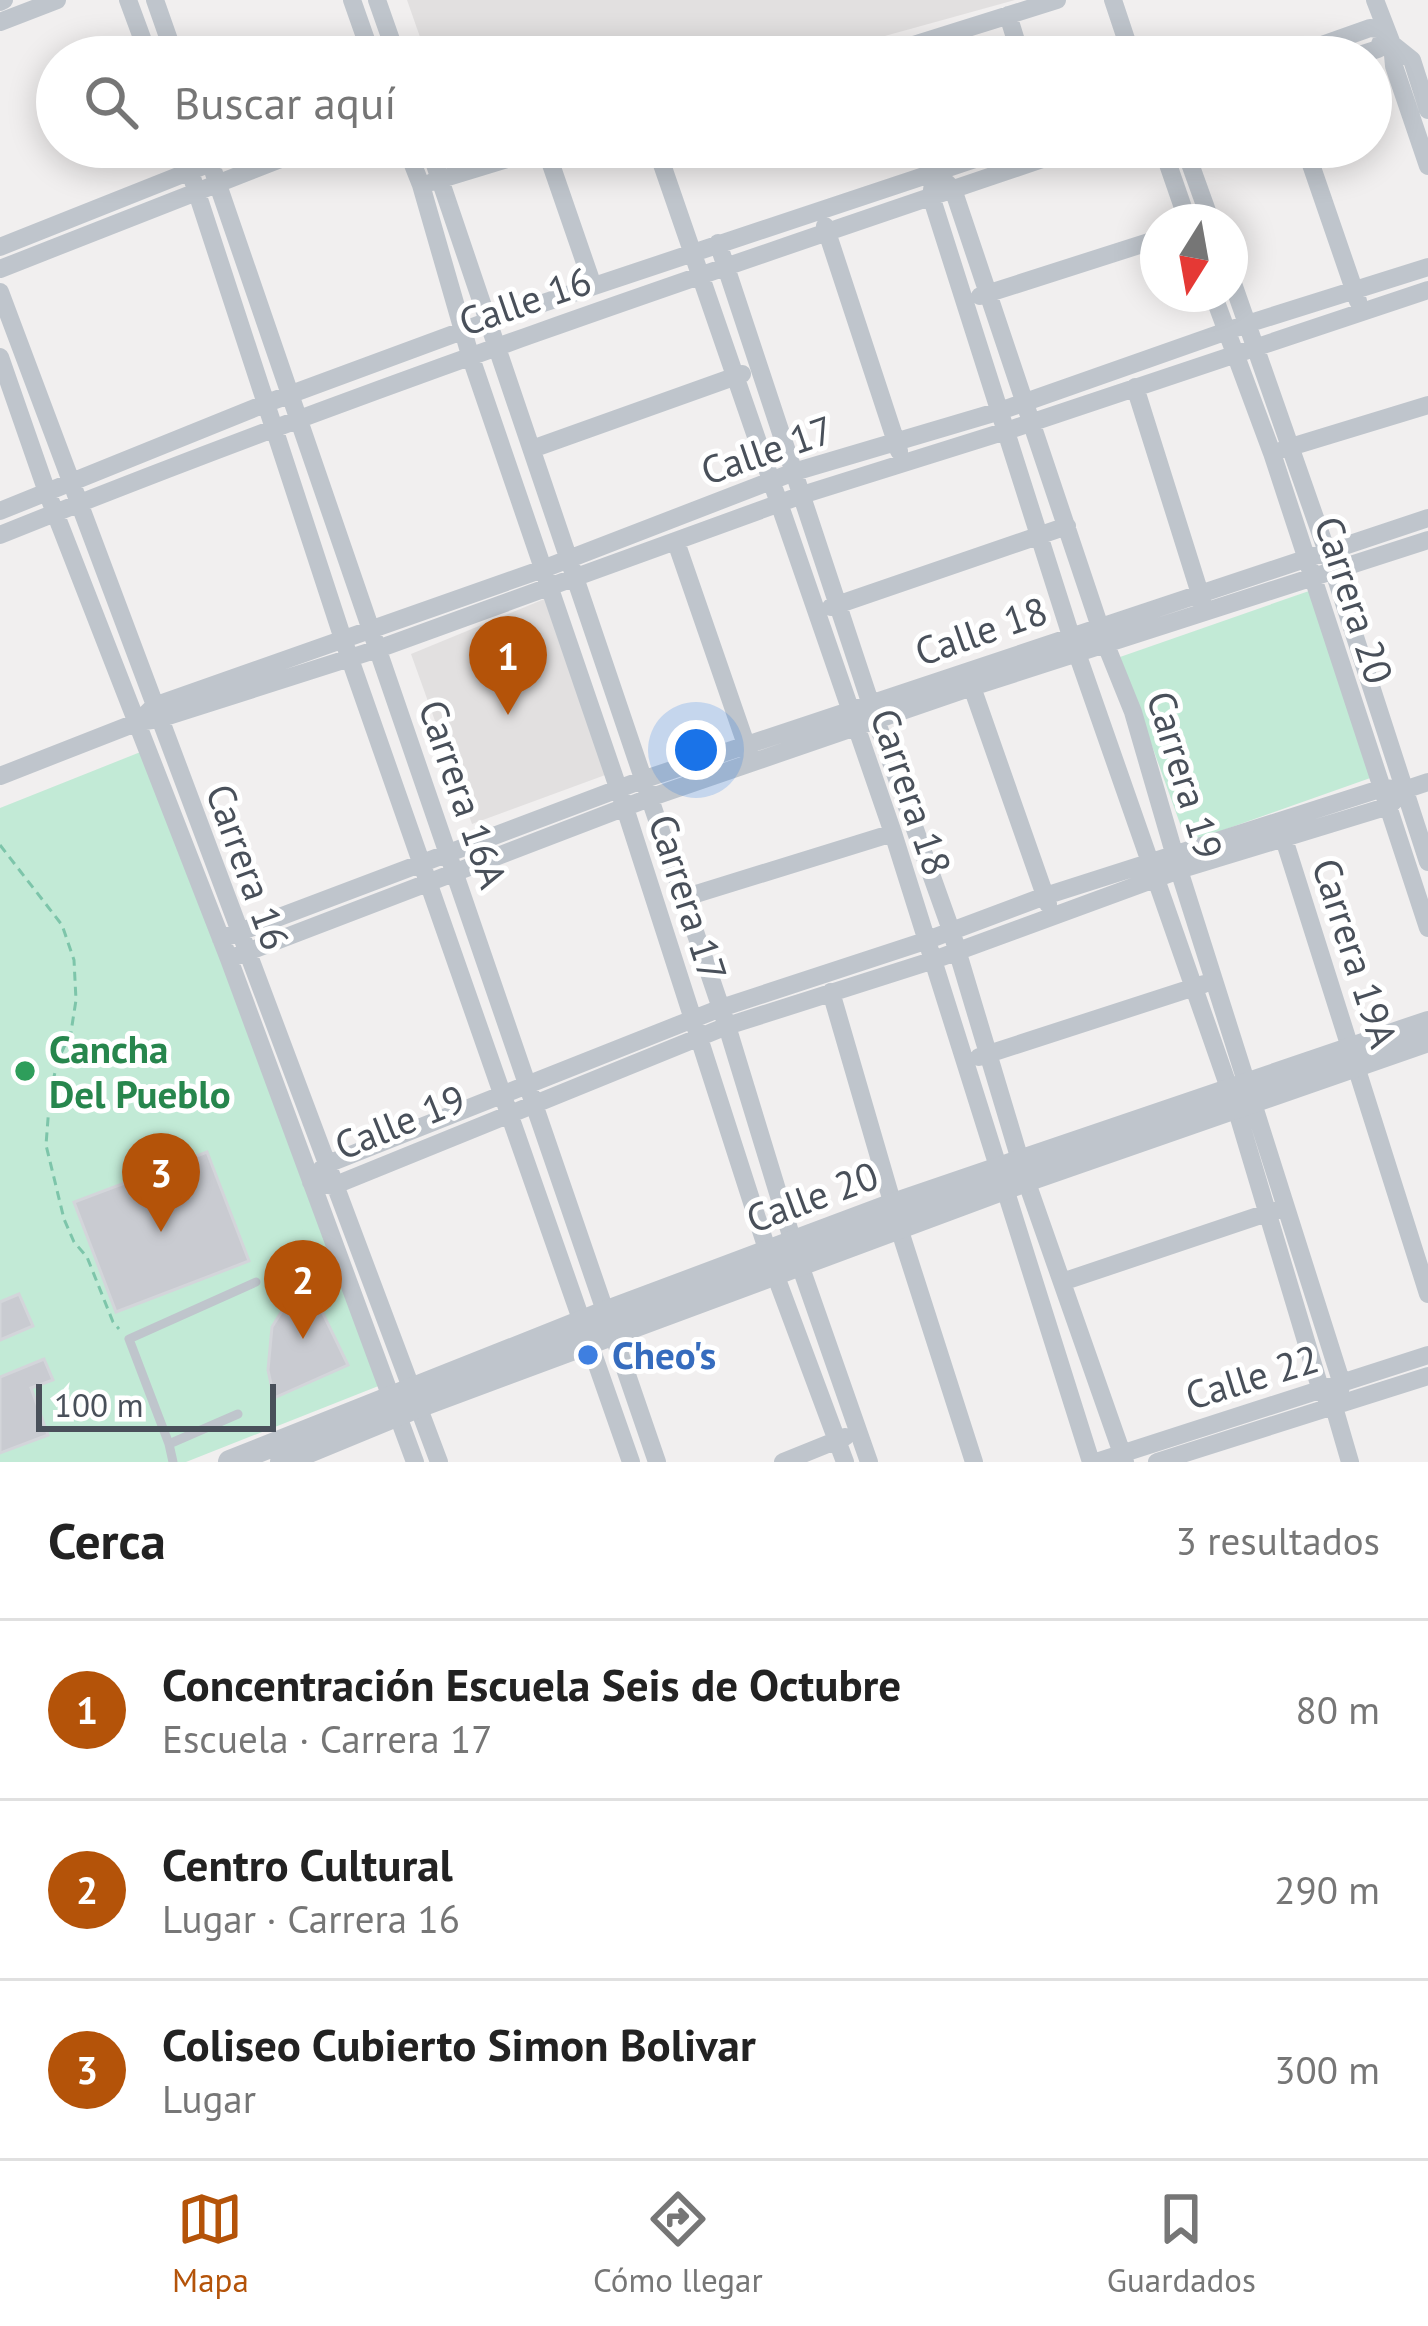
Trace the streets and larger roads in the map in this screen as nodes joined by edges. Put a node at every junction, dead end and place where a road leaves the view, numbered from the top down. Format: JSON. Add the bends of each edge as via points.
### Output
{"nodes":[{"id":1,"x":57,"y":0,"type":"edge"},
{"id":2,"x":128,"y":0,"type":"edge"},
{"id":3,"x":155,"y":0,"type":"edge"},
{"id":4,"x":352,"y":0,"type":"edge"},
{"id":5,"x":377,"y":0,"type":"edge"},
{"id":6,"x":1057,"y":0,"type":"edge"},
{"id":7,"x":1113,"y":0,"type":"edge"},
{"id":8,"x":1375,"y":0,"type":"edge"},
{"id":9,"x":1008,"y":16,"type":"junction"},
{"id":10,"x":0,"y":22,"type":"edge"},
{"id":11,"x":141,"y":36,"type":"edge"},
{"id":12,"x":168,"y":36,"type":"edge"},
{"id":13,"x":365,"y":36,"type":"edge"},
{"id":14,"x":390,"y":36,"type":"edge"},
{"id":15,"x":948,"y":36,"type":"edge"},
{"id":16,"x":1015,"y":36,"type":"edge"},
{"id":17,"x":1125,"y":36,"type":"edge"},
{"id":18,"x":1347,"y":36,"type":"edge"},
{"id":19,"x":1387,"y":36,"type":"edge"},
{"id":20,"x":1389,"y":36,"type":"edge"},
{"id":21,"x":1392,"y":40,"type":"edge"},
{"id":22,"x":1392,"y":54,"type":"edge"},
{"id":23,"x":1428,"y":110,"type":"edge"},
{"id":24,"x":1428,"y":166,"type":"edge"},
{"id":25,"x":192,"y":168,"type":"edge"},
{"id":26,"x":213,"y":168,"type":"edge"},
{"id":27,"x":261,"y":168,"type":"edge"},
{"id":28,"x":414,"y":168,"type":"edge"},
{"id":29,"x":437,"y":168,"type":"edge"},
{"id":30,"x":477,"y":168,"type":"edge"},
{"id":31,"x":553,"y":168,"type":"edge"},
{"id":32,"x":663,"y":168,"type":"edge"},
{"id":33,"x":934,"y":168,"type":"edge"},
{"id":34,"x":947,"y":168,"type":"edge"},
{"id":35,"x":1016,"y":168,"type":"edge"},
{"id":36,"x":1169,"y":168,"type":"edge"},
{"id":37,"x":1192,"y":168,"type":"edge"},
{"id":38,"x":1312,"y":168,"type":"edge"},
{"id":39,"x":190,"y":170,"type":"junction"},
{"id":40,"x":935,"y":172,"type":"junction"},
{"id":41,"x":441,"y":179,"type":"junction"},
{"id":42,"x":421,"y":185,"type":"junction"},
{"id":43,"x":219,"y":186,"type":"junction"},
{"id":44,"x":953,"y":189,"type":"junction"},
{"id":45,"x":199,"y":193,"type":"junction"},
{"id":46,"x":931,"y":196,"type":"junction"},
{"id":47,"x":1182,"y":204,"type":"edge"},
{"id":48,"x":1205,"y":204,"type":"edge"},
{"id":49,"x":819,"y":211,"type":"junction"},
{"id":50,"x":828,"y":233,"type":"junction"},
{"id":51,"x":718,"y":243,"type":"junction"},
{"id":52,"x":1140,"y":245,"type":"edge"},
{"id":53,"x":0,"y":247,"type":"edge"},
{"id":54,"x":689,"y":251,"type":"junction"},
{"id":55,"x":1428,"y":267,"type":"edge"},
{"id":56,"x":727,"y":268,"type":"junction"},
{"id":57,"x":0,"y":269,"type":"edge"},
{"id":58,"x":699,"y":278,"type":"junction"},
{"id":59,"x":593,"y":286,"type":"junction"},
{"id":60,"x":1354,"y":290,"type":"junction"},
{"id":61,"x":1428,"y":290,"type":"edge"},
{"id":62,"x":0,"y":292,"type":"edge"},
{"id":63,"x":986,"y":294,"type":"junction"},
{"id":64,"x":964,"y":299,"type":"junction"},
{"id":65,"x":1220,"y":312,"type":"edge"},
{"id":66,"x":1243,"y":312,"type":"edge"},
{"id":67,"x":1361,"y":312,"type":"junction"},
{"id":68,"x":489,"y":321,"type":"junction"},
{"id":69,"x":1247,"y":324,"type":"junction"},
{"id":70,"x":462,"y":331,"type":"junction"},
{"id":71,"x":1227,"y":331,"type":"junction"},
{"id":72,"x":497,"y":345,"type":"junction"},
{"id":73,"x":1255,"y":346,"type":"junction"},
{"id":74,"x":1234,"y":352,"type":"junction"},
{"id":75,"x":470,"y":355,"type":"junction"},
{"id":76,"x":0,"y":357,"type":"edge"},
{"id":77,"x":758,"y":369,"type":"junction"},
{"id":78,"x":735,"y":376,"type":"junction"},
{"id":79,"x":1135,"y":388,"type":"junction"},
{"id":80,"x":291,"y":394,"type":"junction"},
{"id":81,"x":1024,"y":402,"type":"junction"},
{"id":82,"x":267,"y":403,"type":"junction"},
{"id":83,"x":1428,"y":405,"type":"edge"},
{"id":84,"x":1000,"y":411,"type":"junction"},
{"id":85,"x":300,"y":419,"type":"junction"},
{"id":86,"x":1031,"y":422,"type":"junction"},
{"id":87,"x":276,"y":429,"type":"junction"},
{"id":88,"x":1006,"y":431,"type":"junction"},
{"id":89,"x":896,"y":442,"type":"junction"},
{"id":90,"x":532,"y":449,"type":"junction"},
{"id":91,"x":1281,"y":450,"type":"junction"},
{"id":92,"x":902,"y":465,"type":"junction"},
{"id":93,"x":794,"y":472,"type":"junction"},
{"id":94,"x":770,"y":482,"type":"junction"},
{"id":95,"x":70,"y":483,"type":"junction"},
{"id":96,"x":47,"y":492,"type":"junction"},
{"id":97,"x":802,"y":495,"type":"junction"},
{"id":98,"x":78,"y":502,"type":"junction"},
{"id":99,"x":777,"y":504,"type":"junction"},
{"id":100,"x":0,"y":511,"type":"edge"},
{"id":101,"x":56,"y":512,"type":"junction"},
{"id":102,"x":1428,"y":518,"type":"edge"},
{"id":103,"x":1067,"y":526,"type":"junction"},
{"id":104,"x":0,"y":535,"type":"edge"},
{"id":105,"x":1040,"y":536,"type":"junction"},
{"id":106,"x":1428,"y":541,"type":"edge"},
{"id":107,"x":676,"y":542,"type":"junction"},
{"id":108,"x":1325,"y":550,"type":"junction"},
{"id":109,"x":567,"y":558,"type":"junction"},
{"id":110,"x":1305,"y":558,"type":"junction"},
{"id":111,"x":1334,"y":572,"type":"junction"},
{"id":112,"x":546,"y":578,"type":"junction"},
{"id":113,"x":1312,"y":578,"type":"junction"},
{"id":114,"x":573,"y":580,"type":"junction"},
{"id":115,"x":1203,"y":602,"type":"junction"},
{"id":116,"x":840,"y":604,"type":"junction"},
{"id":117,"x":816,"y":614,"type":"junction"},
{"id":118,"x":370,"y":628,"type":"junction"},
{"id":119,"x":1103,"y":635,"type":"junction"},
{"id":120,"x":1071,"y":636,"type":"junction"},
{"id":121,"x":343,"y":639,"type":"junction"},
{"id":122,"x":378,"y":649,"type":"junction"},
{"id":123,"x":1079,"y":656,"type":"junction"},
{"id":124,"x":350,"y":658,"type":"junction"},
{"id":125,"x":972,"y":687,"type":"junction"},
{"id":126,"x":873,"y":712,"type":"junction"},
{"id":127,"x":150,"y":716,"type":"junction"},
{"id":128,"x":851,"y":720,"type":"junction"},
{"id":129,"x":749,"y":754,"type":"junction"},
{"id":130,"x":0,"y":776,"type":"edge"},
{"id":131,"x":1428,"y":782,"type":"edge"},
{"id":132,"x":645,"y":789,"type":"junction"},
{"id":133,"x":1404,"y":790,"type":"junction"},
{"id":134,"x":1386,"y":797,"type":"junction"},
{"id":135,"x":622,"y":799,"type":"junction"},
{"id":136,"x":893,"y":833,"type":"junction"},
{"id":137,"x":1284,"y":839,"type":"junction"},
{"id":138,"x":448,"y":851,"type":"junction"},
{"id":139,"x":421,"y":862,"type":"junction"},
{"id":140,"x":1177,"y":862,"type":"junction"},
{"id":141,"x":1428,"y":862,"type":"edge"},
{"id":142,"x":455,"y":871,"type":"junction"},
{"id":143,"x":1152,"y":871,"type":"junction"},
{"id":144,"x":428,"y":882,"type":"junction"},
{"id":145,"x":683,"y":898,"type":"junction"},
{"id":146,"x":1048,"y":905,"type":"junction"},
{"id":147,"x":1426,"y":916,"type":"edge"},
{"id":148,"x":951,"y":930,"type":"junction"},
{"id":149,"x":229,"y":936,"type":"junction"},
{"id":150,"x":957,"y":950,"type":"junction"},
{"id":151,"x":928,"y":951,"type":"junction"},
{"id":152,"x":237,"y":956,"type":"junction"},
{"id":153,"x":1214,"y":980,"type":"junction"},
{"id":154,"x":1193,"y":988,"type":"junction"},
{"id":155,"x":831,"y":992,"type":"junction"},
{"id":156,"x":724,"y":1017,"type":"junction"},
{"id":157,"x":1428,"y":1023,"type":"edge"},
{"id":158,"x":696,"y":1028,"type":"junction"},
{"id":159,"x":1428,"y":1040,"type":"edge"},
{"id":160,"x":989,"y":1053,"type":"junction"},
{"id":161,"x":1353,"y":1058,"type":"junction"},
{"id":162,"x":963,"y":1063,"type":"junction"},
{"id":163,"x":530,"y":1095,"type":"junction"},
{"id":164,"x":1241,"y":1096,"type":"junction"},
{"id":165,"x":506,"y":1104,"type":"junction"},
{"id":166,"x":325,"y":1165,"type":"junction"},
{"id":167,"x":1011,"y":1175,"type":"junction"},
{"id":168,"x":311,"y":1181,"type":"junction"},
{"id":169,"x":333,"y":1186,"type":"junction"},
{"id":170,"x":1287,"y":1206,"type":"junction"},
{"id":171,"x":1267,"y":1213,"type":"junction"},
{"id":172,"x":896,"y":1216,"type":"junction"},
{"id":173,"x":796,"y":1254,"type":"junction"},
{"id":174,"x":772,"y":1263,"type":"junction"},
{"id":175,"x":1061,"y":1282,"type":"junction"},
{"id":176,"x":1428,"y":1294,"type":"edge"},
{"id":177,"x":598,"y":1328,"type":"junction"},
{"id":178,"x":1428,"y":1354,"type":"edge"},
{"id":179,"x":1428,"y":1376,"type":"edge"},
{"id":180,"x":1342,"y":1384,"type":"junction"},
{"id":181,"x":1327,"y":1399,"type":"junction"},
{"id":182,"x":405,"y":1402,"type":"junction"},
{"id":183,"x":858,"y":1432,"type":"junction"},
{"id":184,"x":838,"y":1440,"type":"junction"},
{"id":185,"x":1123,"y":1457,"type":"edge"},
{"id":186,"x":230,"y":1462,"type":"edge"},
{"id":187,"x":283,"y":1462,"type":"edge"},
{"id":188,"x":416,"y":1462,"type":"edge"},
{"id":189,"x":439,"y":1462,"type":"edge"},
{"id":190,"x":631,"y":1462,"type":"edge"},
{"id":191,"x":657,"y":1462,"type":"edge"},
{"id":192,"x":783,"y":1462,"type":"edge"},
{"id":193,"x":845,"y":1462,"type":"edge"},
{"id":194,"x":869,"y":1462,"type":"edge"},
{"id":195,"x":974,"y":1462,"type":"edge"},
{"id":196,"x":1093,"y":1462,"type":"edge"},
{"id":197,"x":1157,"y":1462,"type":"edge"},
{"id":198,"x":1350,"y":1462,"type":"edge"}],
"edges":[{"from":1,"to":10,"type":"street"},
{"from":2,"to":11,"type":"street"},
{"from":3,"to":12,"type":"street"},
{"from":4,"to":13,"type":"street"},
{"from":5,"to":14,"type":"street"},
{"from":6,"to":9,"type":"street"},
{"from":7,"to":17,"type":"street"},
{"from":8,"to":20,"type":"street"},
{"from":9,"to":15,"type":"street"},
{"from":9,"to":16,"type":"street"},
{"from":18,"to":19,"type":"street","via":[[1370,28]]},
{"from":21,"to":23,"type":"street","via":[[1412,60]]},
{"from":22,"to":24,"type":"street"},
{"from":25,"to":39,"type":"street"},
{"from":26,"to":43,"type":"street","name":"Carrera 16A"},
{"from":27,"to":43,"type":"street"},
{"from":28,"to":42,"type":"street","name":"Carrera 17"},
{"from":29,"to":41,"type":"street","name":"Carrera 17"},
{"from":30,"to":41,"type":"street"},
{"from":31,"to":59,"type":"street"},
{"from":32,"to":54,"type":"street","name":"Carrera 18"},
{"from":33,"to":40,"type":"street","name":"Carrera 19"},
{"from":34,"to":40,"type":"street","name":"Calle 16"},
{"from":35,"to":44,"type":"street","name":"Calle 16"},
{"from":36,"to":47,"type":"street"},
{"from":37,"to":48,"type":"street"},
{"from":38,"to":60,"type":"street"},
{"from":39,"to":45,"type":"street","name":"Carrera 16A"},
{"from":39,"to":53,"type":"street"},
{"from":40,"to":44,"type":"street","name":"Carrera 19"},
{"from":40,"to":46,"type":"street","name":"Carrera 19"},
{"from":40,"to":49,"type":"street","name":"Calle 16"},
{"from":41,"to":42,"type":"street"},
{"from":41,"to":68,"type":"street","name":"Carrera 17"},
{"from":42,"to":70,"type":"street","name":"Carrera 17"},
{"from":43,"to":45,"type":"street"},
{"from":43,"to":80,"type":"street","name":"Carrera 16A"},
{"from":44,"to":46,"type":"street","name":"Calle 16"},
{"from":44,"to":63,"type":"street","name":"Carrera 19"},
{"from":45,"to":57,"type":"street"},
{"from":45,"to":82,"type":"street","name":"Carrera 16A"},
{"from":46,"to":50,"type":"street","name":"Calle 16"},
{"from":46,"to":64,"type":"street","name":"Carrera 19"},
{"from":49,"to":50,"type":"street"},
{"from":49,"to":51,"type":"street","name":"Calle 16"},
{"from":50,"to":56,"type":"street","name":"Calle 16"},
{"from":50,"to":89,"type":"street"},
{"from":51,"to":54,"type":"street","name":"Calle 16"},
{"from":51,"to":56,"type":"street","name":"Carrera 18"},
{"from":52,"to":63,"type":"street"},
{"from":54,"to":58,"type":"street","name":"Carrera 18"},
{"from":54,"to":59,"type":"street","name":"Calle 16"},
{"from":55,"to":60,"type":"street","name":"Calle 17"},
{"from":56,"to":58,"type":"street","name":"Calle 16"},
{"from":56,"to":77,"type":"street","name":"Carrera 18"},
{"from":58,"to":72,"type":"street","name":"Calle 16"},
{"from":58,"to":78,"type":"street","name":"Carrera 18"},
{"from":59,"to":68,"type":"street","name":"Calle 16"},
{"from":60,"to":67,"type":"street"},
{"from":60,"to":69,"type":"street","name":"Calle 17"},
{"from":61,"to":67,"type":"street","name":"Calle 17"},
{"from":62,"to":95,"type":"street","name":"Carrera 16"},
{"from":63,"to":64,"type":"street"},
{"from":63,"to":81,"type":"street","name":"Carrera 19"},
{"from":64,"to":84,"type":"street","name":"Carrera 19"},
{"from":65,"to":71,"type":"street","name":"Carrera 20"},
{"from":66,"to":69,"type":"street","name":"Carrera 20"},
{"from":67,"to":73,"type":"street","name":"Calle 17"},
{"from":68,"to":70,"type":"street","name":"Calle 16"},
{"from":68,"to":72,"type":"street","name":"Carrera 17"},
{"from":69,"to":71,"type":"street","name":"Calle 17"},
{"from":69,"to":73,"type":"street","name":"Carrera 20"},
{"from":70,"to":75,"type":"street","name":"Carrera 17"},
{"from":70,"to":80,"type":"street","name":"Calle 16"},
{"from":71,"to":74,"type":"street","name":"Carrera 20"},
{"from":71,"to":81,"type":"street","name":"Calle 17"},
{"from":72,"to":75,"type":"street","name":"Calle 16"},
{"from":72,"to":90,"type":"street","name":"Carrera 17"},
{"from":73,"to":74,"type":"street","name":"Calle 17"},
{"from":73,"to":91,"type":"street","name":"Carrera 20"},
{"from":74,"to":79,"type":"street","name":"Calle 17"},
{"from":74,"to":91,"type":"street","name":"Carrera 20"},
{"from":75,"to":85,"type":"street","name":"Calle 16"},
{"from":75,"to":112,"type":"street","name":"Carrera 17"},
{"from":76,"to":96,"type":"street","name":"Carrera 16"},
{"from":77,"to":78,"type":"street"},
{"from":77,"to":93,"type":"street","name":"Carrera 18"},
{"from":78,"to":90,"type":"street"},
{"from":78,"to":94,"type":"street","name":"Carrera 18"},
{"from":79,"to":86,"type":"street","name":"Calle 17"},
{"from":79,"to":115,"type":"street"},
{"from":80,"to":82,"type":"street","name":"Calle 16"},
{"from":80,"to":85,"type":"street","name":"Carrera 16A"},
{"from":81,"to":84,"type":"street","name":"Calle 17"},
{"from":81,"to":86,"type":"street","name":"Carrera 19"},
{"from":82,"to":87,"type":"street","name":"Carrera 16A"},
{"from":82,"to":95,"type":"street","name":"Calle 16"},
{"from":83,"to":91,"type":"street"},
{"from":84,"to":88,"type":"street","name":"Carrera 19"},
{"from":84,"to":89,"type":"street","name":"Calle 17"},
{"from":85,"to":87,"type":"street","name":"Calle 16"},
{"from":85,"to":118,"type":"street","name":"Carrera 16A"},
{"from":86,"to":88,"type":"street","name":"Calle 17"},
{"from":86,"to":103,"type":"street","name":"Carrera 19"},
{"from":87,"to":98,"type":"street","name":"Calle 16"},
{"from":87,"to":121,"type":"street","name":"Carrera 16A"},
{"from":88,"to":92,"type":"street","name":"Calle 17"},
{"from":88,"to":105,"type":"street","name":"Carrera 19"},
{"from":89,"to":92,"type":"street"},
{"from":89,"to":93,"type":"street","name":"Calle 17"},
{"from":90,"to":109,"type":"street","name":"Carrera 17"},
{"from":91,"to":108,"type":"street","name":"Carrera 20"},
{"from":91,"to":110,"type":"street","name":"Carrera 20"},
{"from":92,"to":97,"type":"street","name":"Calle 17"},
{"from":93,"to":94,"type":"street","name":"Calle 17"},
{"from":93,"to":97,"type":"street","name":"Carrera 18"},
{"from":94,"to":99,"type":"street","name":"Carrera 18"},
{"from":94,"to":109,"type":"street","name":"Calle 17"},
{"from":95,"to":96,"type":"street","name":"Calle 16"},
{"from":95,"to":98,"type":"street","name":"Carrera 16"},
{"from":96,"to":100,"type":"street","name":"Calle 16"},
{"from":96,"to":101,"type":"street","name":"Carrera 16"},
{"from":97,"to":99,"type":"street","name":"Calle 17"},
{"from":97,"to":116,"type":"street","name":"Carrera 18"},
{"from":98,"to":101,"type":"street","name":"Calle 16"},
{"from":98,"to":127,"type":"street","name":"Carrera 16"},
{"from":99,"to":107,"type":"street","name":"Calle 17"},
{"from":99,"to":117,"type":"street","name":"Carrera 18"},
{"from":101,"to":104,"type":"street","name":"Calle 16"},
{"from":101,"to":127,"type":"street","name":"Carrera 16"},
{"from":102,"to":108,"type":"street","name":"Calle 18"},
{"from":103,"to":105,"type":"street"},
{"from":103,"to":119,"type":"street","name":"Carrera 19"},
{"from":105,"to":116,"type":"street"},
{"from":105,"to":120,"type":"street","name":"Carrera 19"},
{"from":106,"to":111,"type":"street","name":"Calle 18"},
{"from":107,"to":114,"type":"street","name":"Calle 17"},
{"from":107,"to":129,"type":"street"},
{"from":108,"to":110,"type":"street","name":"Calle 18"},
{"from":108,"to":111,"type":"street","name":"Carrera 20"},
{"from":109,"to":112,"type":"street","name":"Calle 17"},
{"from":109,"to":114,"type":"street","name":"Carrera 17"},
{"from":110,"to":113,"type":"street","name":"Carrera 20"},
{"from":110,"to":115,"type":"street","name":"Calle 18"},
{"from":111,"to":113,"type":"street","name":"Calle 18"},
{"from":111,"to":133,"type":"street","name":"Carrera 20"},
{"from":112,"to":114,"type":"street","name":"Calle 17"},
{"from":112,"to":118,"type":"street","name":"Calle 17"},
{"from":112,"to":122,"type":"street","name":"Calle 17"},
{"from":112,"to":135,"type":"street","name":"Carrera 17"},
{"from":113,"to":115,"type":"street","name":"Calle 18"},
{"from":113,"to":134,"type":"street","name":"Carrera 20"},
{"from":114,"to":132,"type":"street","name":"Carrera 17"},
{"from":115,"to":119,"type":"street","name":"Calle 18"},
{"from":116,"to":117,"type":"street"},
{"from":116,"to":126,"type":"street","name":"Carrera 18"},
{"from":117,"to":128,"type":"street","name":"Carrera 18"},
{"from":118,"to":121,"type":"street","name":"Calle 17"},
{"from":118,"to":122,"type":"street","name":"Carrera 16A"},
{"from":119,"to":120,"type":"street","name":"Calle 18"},
{"from":119,"to":123,"type":"street","name":"Calle 18"},
{"from":119,"to":140,"type":"street","name":"Carrera 19"},
{"from":120,"to":123,"type":"street","name":"Carrera 19"},
{"from":120,"to":126,"type":"street","name":"Calle 18"},
{"from":121,"to":124,"type":"street","name":"Carrera 16A"},
{"from":121,"to":127,"type":"street","name":"Calle 17"},
{"from":122,"to":124,"type":"street","name":"Calle 17"},
{"from":122,"to":138,"type":"street","name":"Carrera 16A"},
{"from":123,"to":125,"type":"street","name":"Calle 18"},
{"from":123,"to":143,"type":"street","name":"Carrera 19"},
{"from":124,"to":127,"type":"street","name":"Calle 17"},
{"from":124,"to":139,"type":"street","name":"Carrera 16A"},
{"from":125,"to":126,"type":"street","name":"Calle 18"},
{"from":125,"to":146,"type":"street"},
{"from":126,"to":128,"type":"street","name":"Calle 18"},
{"from":126,"to":148,"type":"street","name":"Carrera 18"},
{"from":127,"to":130,"type":"street","name":"Calle 17"},
{"from":127,"to":149,"type":"street","name":"Carrera 16"},
{"from":128,"to":129,"type":"street","name":"Calle 18"},
{"from":128,"to":136,"type":"street","name":"Carrera 18"},
{"from":129,"to":132,"type":"street","name":"Calle 18"},
{"from":131,"to":133,"type":"street","name":"Calle 19"},
{"from":132,"to":135,"type":"street","name":"Calle 18"},
{"from":132,"to":145,"type":"street","name":"Carrera 17"},
{"from":133,"to":134,"type":"street","name":"Calle 19"},
{"from":133,"to":141,"type":"street","name":"Carrera 20"},
{"from":134,"to":137,"type":"street","name":"Calle 19"},
{"from":134,"to":140,"type":"street","name":"Calle 19"},
{"from":134,"to":147,"type":"street","name":"Carrera 20"},
{"from":135,"to":138,"type":"street","name":"Calle 18"},
{"from":135,"to":142,"type":"street","name":"Calle 18"},
{"from":135,"to":158,"type":"street","name":"Carrera 17"},
{"from":136,"to":145,"type":"street"},
{"from":136,"to":151,"type":"street","name":"Carrera 18"},
{"from":137,"to":140,"type":"street","name":"Calle 19"},
{"from":137,"to":161,"type":"street","name":"Carrera 19A"},
{"from":138,"to":139,"type":"street","name":"Calle 18"},
{"from":138,"to":142,"type":"street","name":"Carrera 16A"},
{"from":139,"to":144,"type":"street","name":"Carrera 16A"},
{"from":139,"to":149,"type":"street","name":"Calle 18"},
{"from":140,"to":143,"type":"street","name":"Calle 19"},
{"from":140,"to":153,"type":"street","name":"Carrera 19"},
{"from":142,"to":144,"type":"street","name":"Calle 18"},
{"from":142,"to":163,"type":"street","name":"Carrera 16A"},
{"from":143,"to":146,"type":"street","name":"Calle 19"},
{"from":143,"to":154,"type":"street","name":"Carrera 19"},
{"from":144,"to":152,"type":"street","name":"Calle 18"},
{"from":144,"to":165,"type":"street","name":"Carrera 16A"},
{"from":145,"to":156,"type":"street","name":"Carrera 17"},
{"from":146,"to":148,"type":"street","name":"Calle 19"},
{"from":146,"to":150,"type":"street","name":"Calle 19"},
{"from":148,"to":150,"type":"street","name":"Carrera 18"},
{"from":148,"to":151,"type":"street","name":"Calle 19"},
{"from":149,"to":152,"type":"street","name":"Carrera 16"},
{"from":150,"to":151,"type":"street","name":"Calle 19"},
{"from":150,"to":160,"type":"street","name":"Carrera 18"},
{"from":151,"to":155,"type":"street","name":"Calle 19"},
{"from":151,"to":156,"type":"street","name":"Calle 19"},
{"from":151,"to":162,"type":"street","name":"Carrera 18"},
{"from":152,"to":166,"type":"street","name":"Carrera 16"},
{"from":152,"to":168,"type":"street","name":"Carrera 16"},
{"from":153,"to":154,"type":"street"},
{"from":153,"to":164,"type":"street","name":"Carrera 19"},
{"from":154,"to":160,"type":"street"},
{"from":154,"to":164,"type":"street","name":"Carrera 19"},
{"from":155,"to":156,"type":"street","name":"Calle 19"},
{"from":155,"to":172,"type":"street"},
{"from":156,"to":158,"type":"street","name":"Calle 19"},
{"from":156,"to":173,"type":"street","name":"Carrera 17"},
{"from":157,"to":161,"type":"street","name":"Calle 20"},
{"from":158,"to":163,"type":"street","name":"Calle 19"},
{"from":158,"to":174,"type":"street","name":"Carrera 17"},
{"from":159,"to":161,"type":"street","name":"Calle 20"},
{"from":160,"to":162,"type":"street"},
{"from":160,"to":167,"type":"street","name":"Carrera 18"},
{"from":161,"to":164,"type":"street","name":"Calle 20"},
{"from":161,"to":176,"type":"street","name":"Carrera 19A"},
{"from":162,"to":167,"type":"street","name":"Carrera 18"},
{"from":163,"to":165,"type":"street","name":"Calle 19"},
{"from":163,"to":177,"type":"street","name":"Carrera 16A"},
{"from":164,"to":167,"type":"street","name":"Calle 20"},
{"from":164,"to":170,"type":"street","name":"Carrera 19"},
{"from":164,"to":171,"type":"street","name":"Carrera 19"},
{"from":165,"to":166,"type":"street","name":"Calle 19"},
{"from":165,"to":169,"type":"street","name":"Calle 19"},
{"from":165,"to":177,"type":"street","name":"Carrera 16A"},
{"from":166,"to":168,"type":"street","name":"Calle 19"},
{"from":166,"to":169,"type":"street","name":"Carrera 16"},
{"from":167,"to":172,"type":"street","name":"Calle 20"},
{"from":167,"to":175,"type":"street","name":"Carrera 18"},
{"from":167,"to":196,"type":"street","name":"Carrera 18"},
{"from":168,"to":169,"type":"street","name":"Calle 19"},
{"from":168,"to":182,"type":"street","name":"Carrera 16"},
{"from":169,"to":182,"type":"street","name":"Carrera 16"},
{"from":170,"to":171,"type":"street"},
{"from":170,"to":180,"type":"street","name":"Carrera 19"},
{"from":171,"to":175,"type":"street"},
{"from":171,"to":181,"type":"street","name":"Carrera 19"},
{"from":172,"to":173,"type":"street","name":"Calle 20"},
{"from":172,"to":195,"type":"street"},
{"from":173,"to":174,"type":"street","name":"Calle 20"},
{"from":173,"to":183,"type":"street","name":"Carrera 17"},
{"from":174,"to":177,"type":"street","name":"Calle 20"},
{"from":174,"to":184,"type":"street","name":"Carrera 17"},
{"from":175,"to":185,"type":"street","name":"Carrera 18"},
{"from":177,"to":182,"type":"street","name":"Calle 20"},
{"from":177,"to":190,"type":"street","name":"Carrera 16A"},
{"from":177,"to":191,"type":"street","name":"Carrera 16A"},
{"from":178,"to":180,"type":"street","name":"Calle 22"},
{"from":179,"to":181,"type":"street","name":"Calle 22"},
{"from":180,"to":181,"type":"street","name":"Calle 22"},
{"from":181,"to":185,"type":"street","name":"Calle 22"},
{"from":181,"to":197,"type":"street","name":"Calle 22"},
{"from":181,"to":198,"type":"street","name":"Carrera 19"},
{"from":182,"to":186,"type":"street","name":"Calle 20"},
{"from":182,"to":187,"type":"street","name":"Calle 20"},
{"from":182,"to":188,"type":"street","name":"Carrera 16"},
{"from":182,"to":189,"type":"street","name":"Carrera 16"},
{"from":183,"to":184,"type":"street"},
{"from":183,"to":194,"type":"street","name":"Carrera 17"},
{"from":184,"to":192,"type":"street"},
{"from":184,"to":193,"type":"street","name":"Carrera 17"},
{"from":185,"to":196,"type":"street","name":"Calle 22"}]}
